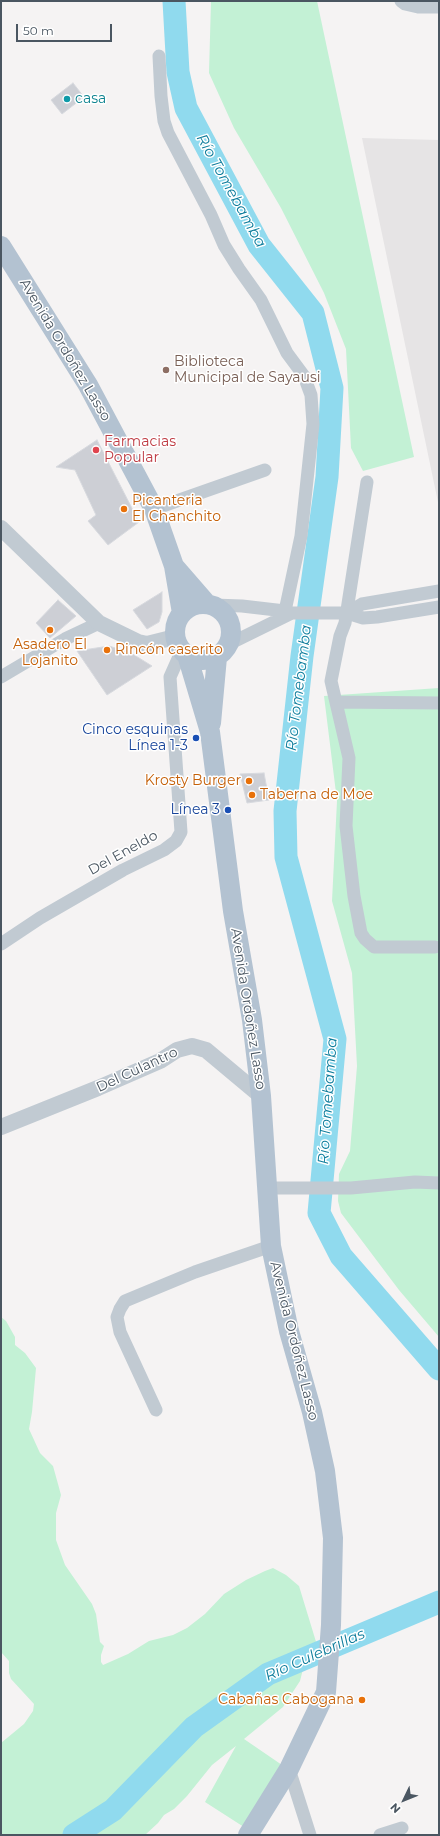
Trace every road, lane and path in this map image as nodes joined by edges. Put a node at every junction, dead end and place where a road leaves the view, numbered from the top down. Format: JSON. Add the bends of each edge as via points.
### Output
{"nodes":[{"id":1,"x":401,"y":1,"type":"edge"},
{"id":2,"x":439,"y":7,"type":"edge"},
{"id":3,"x":159,"y":56,"type":"dead end"},
{"id":4,"x":1,"y":246,"type":"edge"},
{"id":5,"x":265,"y":470,"type":"dead end"},
{"id":6,"x":367,"y":482,"type":"dead end"},
{"id":7,"x":154,"y":509,"type":"junction"},
{"id":8,"x":1,"y":528,"type":"edge"},
{"id":9,"x":174,"y":566,"type":"junction"},
{"id":10,"x":439,"y":591,"type":"edge"},
{"id":11,"x":210,"y":605,"type":"junction"},
{"id":12,"x":439,"y":607,"type":"edge"},
{"id":13,"x":291,"y":612,"type":"junction"},
{"id":14,"x":182,"y":613,"type":"junction"},
{"id":15,"x":344,"y":613,"type":"junction"},
{"id":16,"x":99,"y":623,"type":"junction"},
{"id":17,"x":181,"y":648,"type":"junction"},
{"id":18,"x":223,"y":651,"type":"junction"},
{"id":19,"x":1,"y":677,"type":"edge"},
{"id":20,"x":336,"y":702,"type":"junction"},
{"id":21,"x":439,"y":703,"type":"edge"},
{"id":22,"x":210,"y":732,"type":"junction"},
{"id":23,"x":1,"y":944,"type":"edge"},
{"id":24,"x":434,"y":947,"type":"dead end"},
{"id":25,"x":261,"y":1096,"type":"junction"},
{"id":26,"x":1,"y":1127,"type":"edge"},
{"id":27,"x":439,"y":1183,"type":"edge"},
{"id":28,"x":266,"y":1188,"type":"junction"},
{"id":29,"x":271,"y":1246,"type":"junction"},
{"id":30,"x":156,"y":1410,"type":"dead end"},
{"id":31,"x":289,"y":1769,"type":"junction"},
{"id":32,"x":402,"y":1828,"type":"dead end"},
{"id":33,"x":248,"y":1835,"type":"edge"},
{"id":34,"x":310,"y":1835,"type":"edge"},
{"id":35,"x":380,"y":1835,"type":"edge"}],
"edges":[{"from":1,"to":2,"type":"street","via":[[418,7]]},
{"from":3,"to":13,"type":"street","via":[[161,96],[168,133],[224,245],[261,300],[287,352],[304,376],[311,395],[313,424]]},
{"from":4,"to":7,"type":"main road","name":"Avenida Ordoñez Lasso","via":[[88,385]]},
{"from":5,"to":7,"type":"street"},
{"from":6,"to":15,"type":"street"},
{"from":7,"to":9,"type":"main road","name":"Avenida Ordoñez Lasso"},
{"from":8,"to":16,"type":"street"},
{"from":9,"to":11,"type":"main road","name":"Avenida Ordoñez Lasso"},
{"from":9,"to":14,"type":"main road","name":"Avenida Ordoñez Lasso"},
{"from":10,"to":15,"type":"street","via":[[362,604]]},
{"from":11,"to":13,"type":"street"},
{"from":11,"to":14,"type":"main road","via":[[198,604]]},
{"from":11,"to":18,"type":"main road","via":[[222,611],[229,621],[231,629]]},
{"from":12,"to":15,"type":"street","via":[[363,618]]},
{"from":13,"to":15,"type":"street"},
{"from":13,"to":18,"type":"street"},
{"from":14,"to":17,"type":"main road","via":[[177,620]]},
{"from":15,"to":20,"type":"street","via":[[332,673]]},
{"from":16,"to":17,"type":"street","via":[[138,642]]},
{"from":16,"to":19,"type":"street","via":[[65,639]]},
{"from":17,"to":18,"type":"main road","via":[[202,661]]},
{"from":17,"to":22,"type":"main road","name":"Avenida Ordoñez Lasso"},
{"from":17,"to":23,"type":"street","name":"Del Eneldo","via":[[170,678],[180,832],[176,841],[40,918]]},
{"from":18,"to":22,"type":"main road","name":"Avenida Ordoñez Lasso"},
{"from":20,"to":21,"type":"street"},
{"from":20,"to":24,"type":"street","via":[[349,758],[347,844],[361,933],[374,947]]},
{"from":22,"to":25,"type":"main road","name":"Avenida Ordoñez Lasso","via":[[232,911],[252,1020]]},
{"from":25,"to":26,"type":"street","name":"Del Culantro","via":[[206,1050],[192,1046],[176,1050],[160,1061]]},
{"from":25,"to":28,"type":"main road","name":"Avenida Ordoñez Lasso"},
{"from":27,"to":28,"type":"street","via":[[416,1182],[351,1188]]},
{"from":28,"to":29,"type":"main road","name":"Avenida Ordoñez Lasso"},
{"from":29,"to":30,"type":"street","via":[[125,1301],[117,1317],[120,1332]]},
{"from":29,"to":31,"type":"main road","name":"Avenida Ordoñez Lasso","via":[[289,1331],[312,1412],[325,1471],[333,1538],[326,1692]]},
{"from":31,"to":33,"type":"main road","name":"Avenida Ordoñez Lasso"},
{"from":31,"to":34,"type":"street"},
{"from":32,"to":35,"type":"street"}]}
